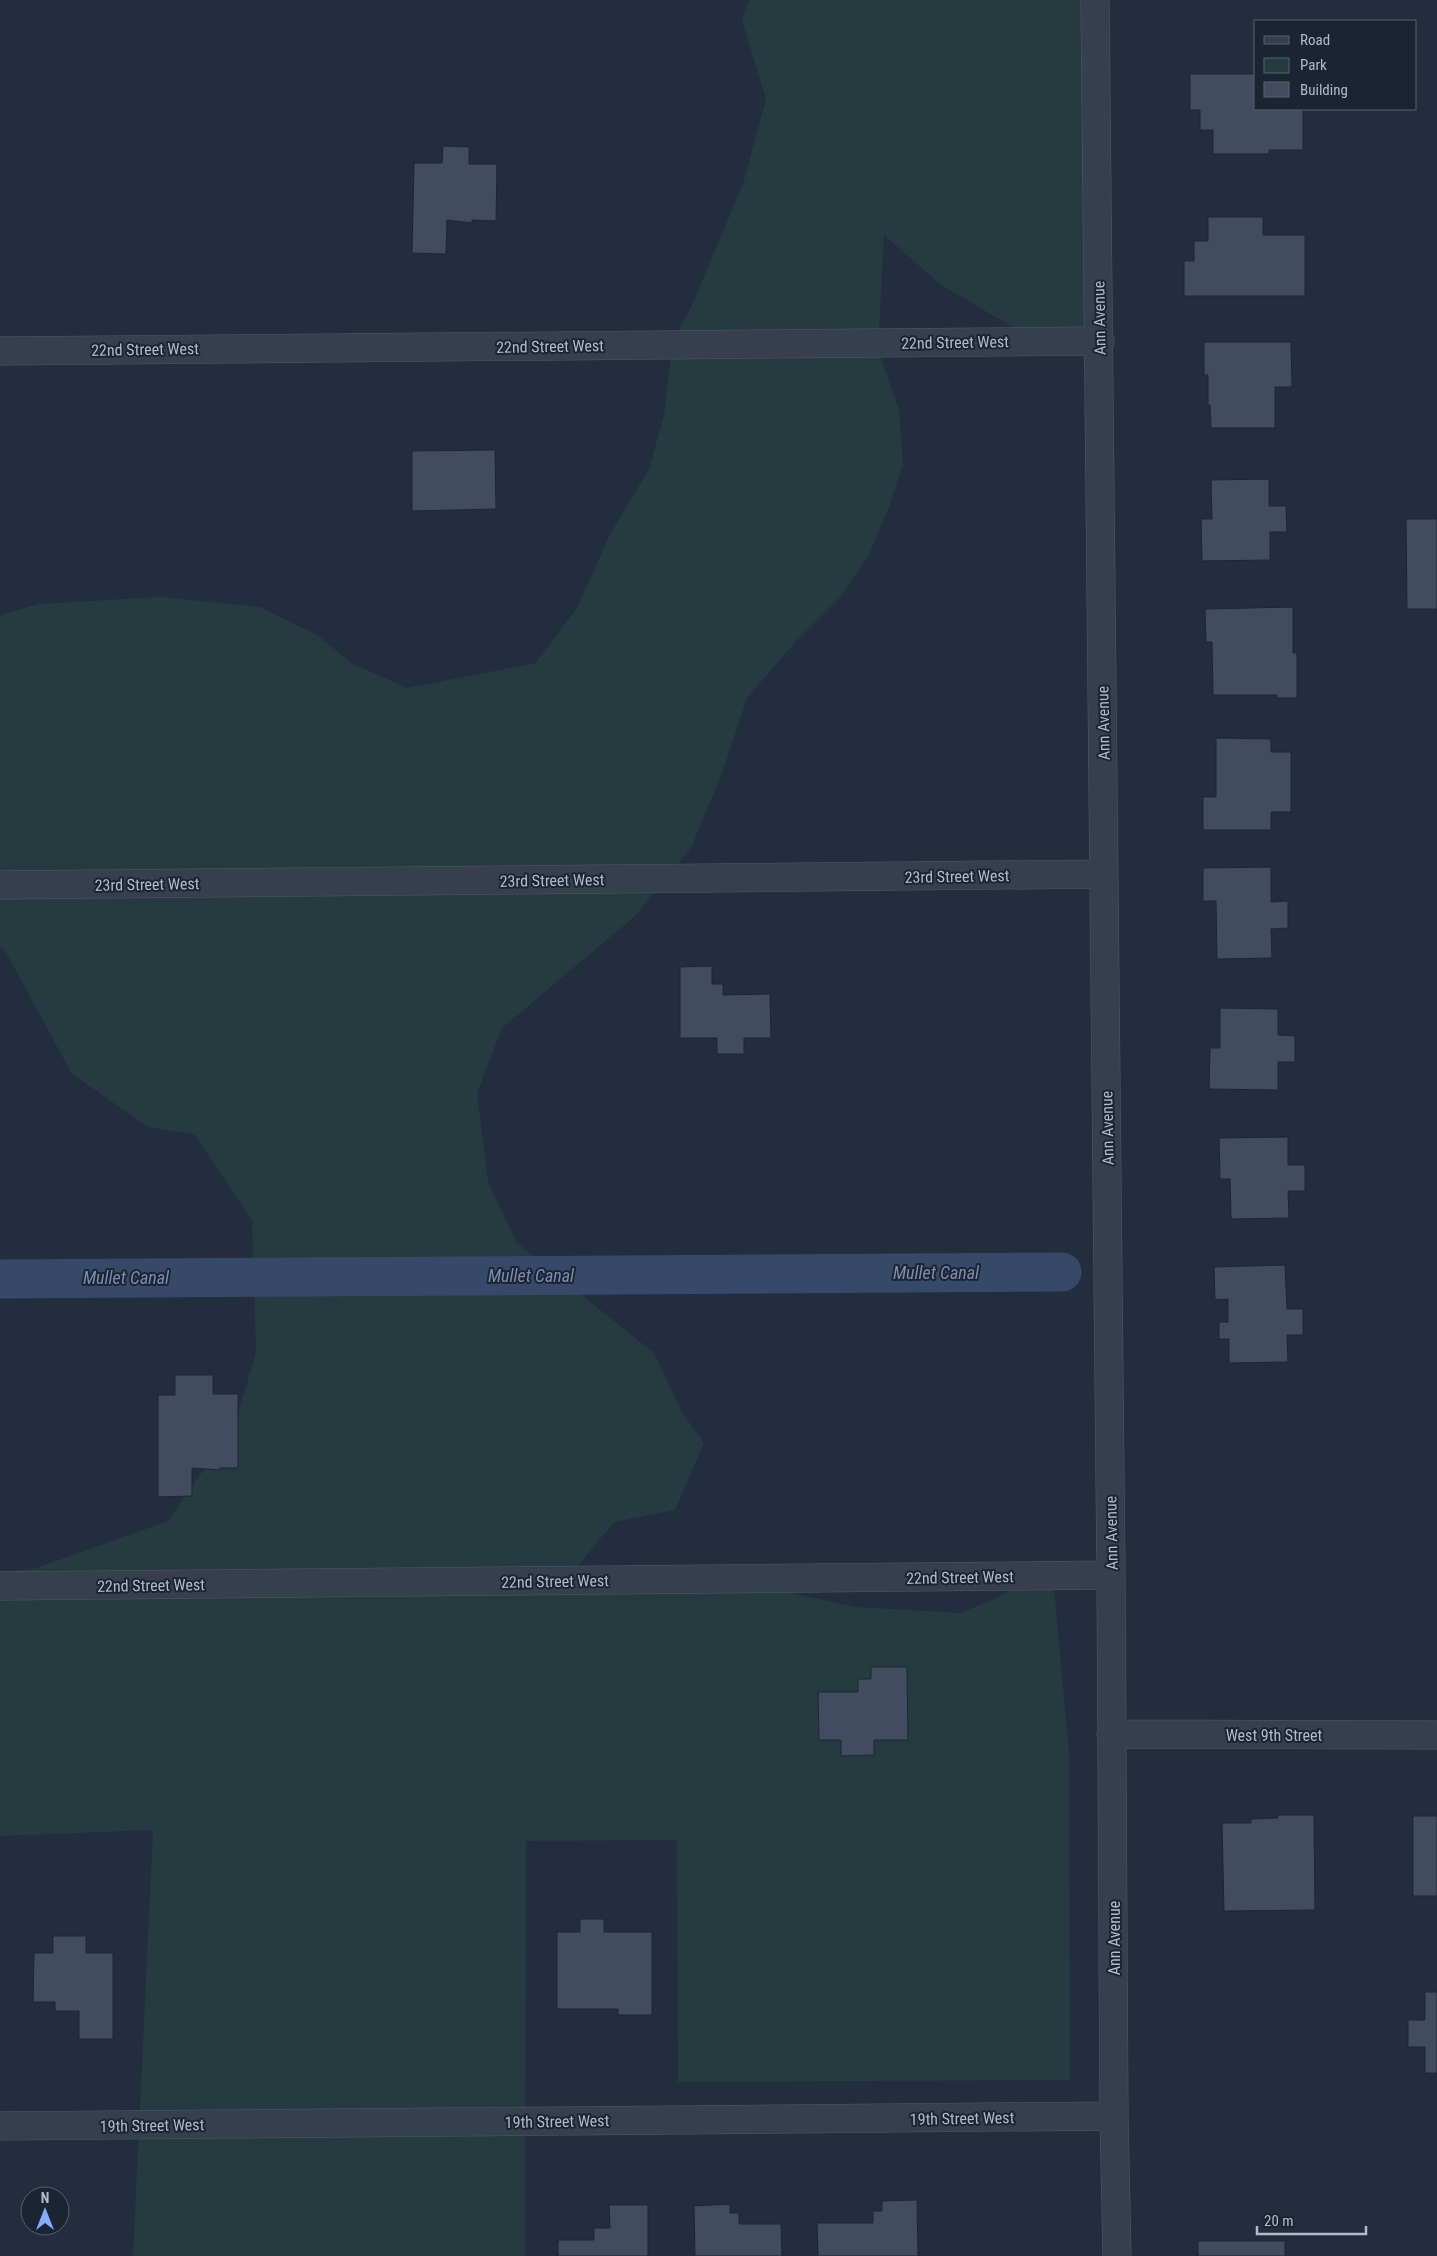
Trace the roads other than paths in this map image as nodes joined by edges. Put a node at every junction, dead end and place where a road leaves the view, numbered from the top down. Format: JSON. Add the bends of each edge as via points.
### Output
{"nodes":[{"id":1,"x":1095,"y":0,"type":"edge"},
{"id":2,"x":1100,"y":341,"type":"junction"},
{"id":3,"x":0,"y":350,"type":"edge"},
{"id":4,"x":1104,"y":874,"type":"junction"},
{"id":5,"x":0,"y":885,"type":"edge"},
{"id":6,"x":1111,"y":1575,"type":"junction"},
{"id":7,"x":0,"y":1586,"type":"edge"},
{"id":8,"x":1111,"y":1734,"type":"junction"},
{"id":9,"x":1437,"y":1734,"type":"edge"},
{"id":10,"x":1114,"y":2116,"type":"junction"},
{"id":11,"x":0,"y":2126,"type":"edge"},
{"id":12,"x":1118,"y":2256,"type":"edge"}],
"edges":[{"from":1,"to":2,"type":"street","name":"Ann Avenue"},
{"from":2,"to":3,"type":"street","name":"22nd Street West"},
{"from":2,"to":4,"type":"street","name":"Ann Avenue"},
{"from":4,"to":5,"type":"street","name":"23rd Street West"},
{"from":4,"to":6,"type":"street","name":"Ann Avenue"},
{"from":6,"to":7,"type":"street","name":"22nd Street West"},
{"from":6,"to":8,"type":"street","name":"Ann Avenue"},
{"from":8,"to":9,"type":"street","name":"West 9th Street"},
{"from":8,"to":10,"type":"street","name":"Ann Avenue"},
{"from":10,"to":11,"type":"street","name":"19th Street West"},
{"from":10,"to":12,"type":"street","name":"Ann Avenue"}]}
